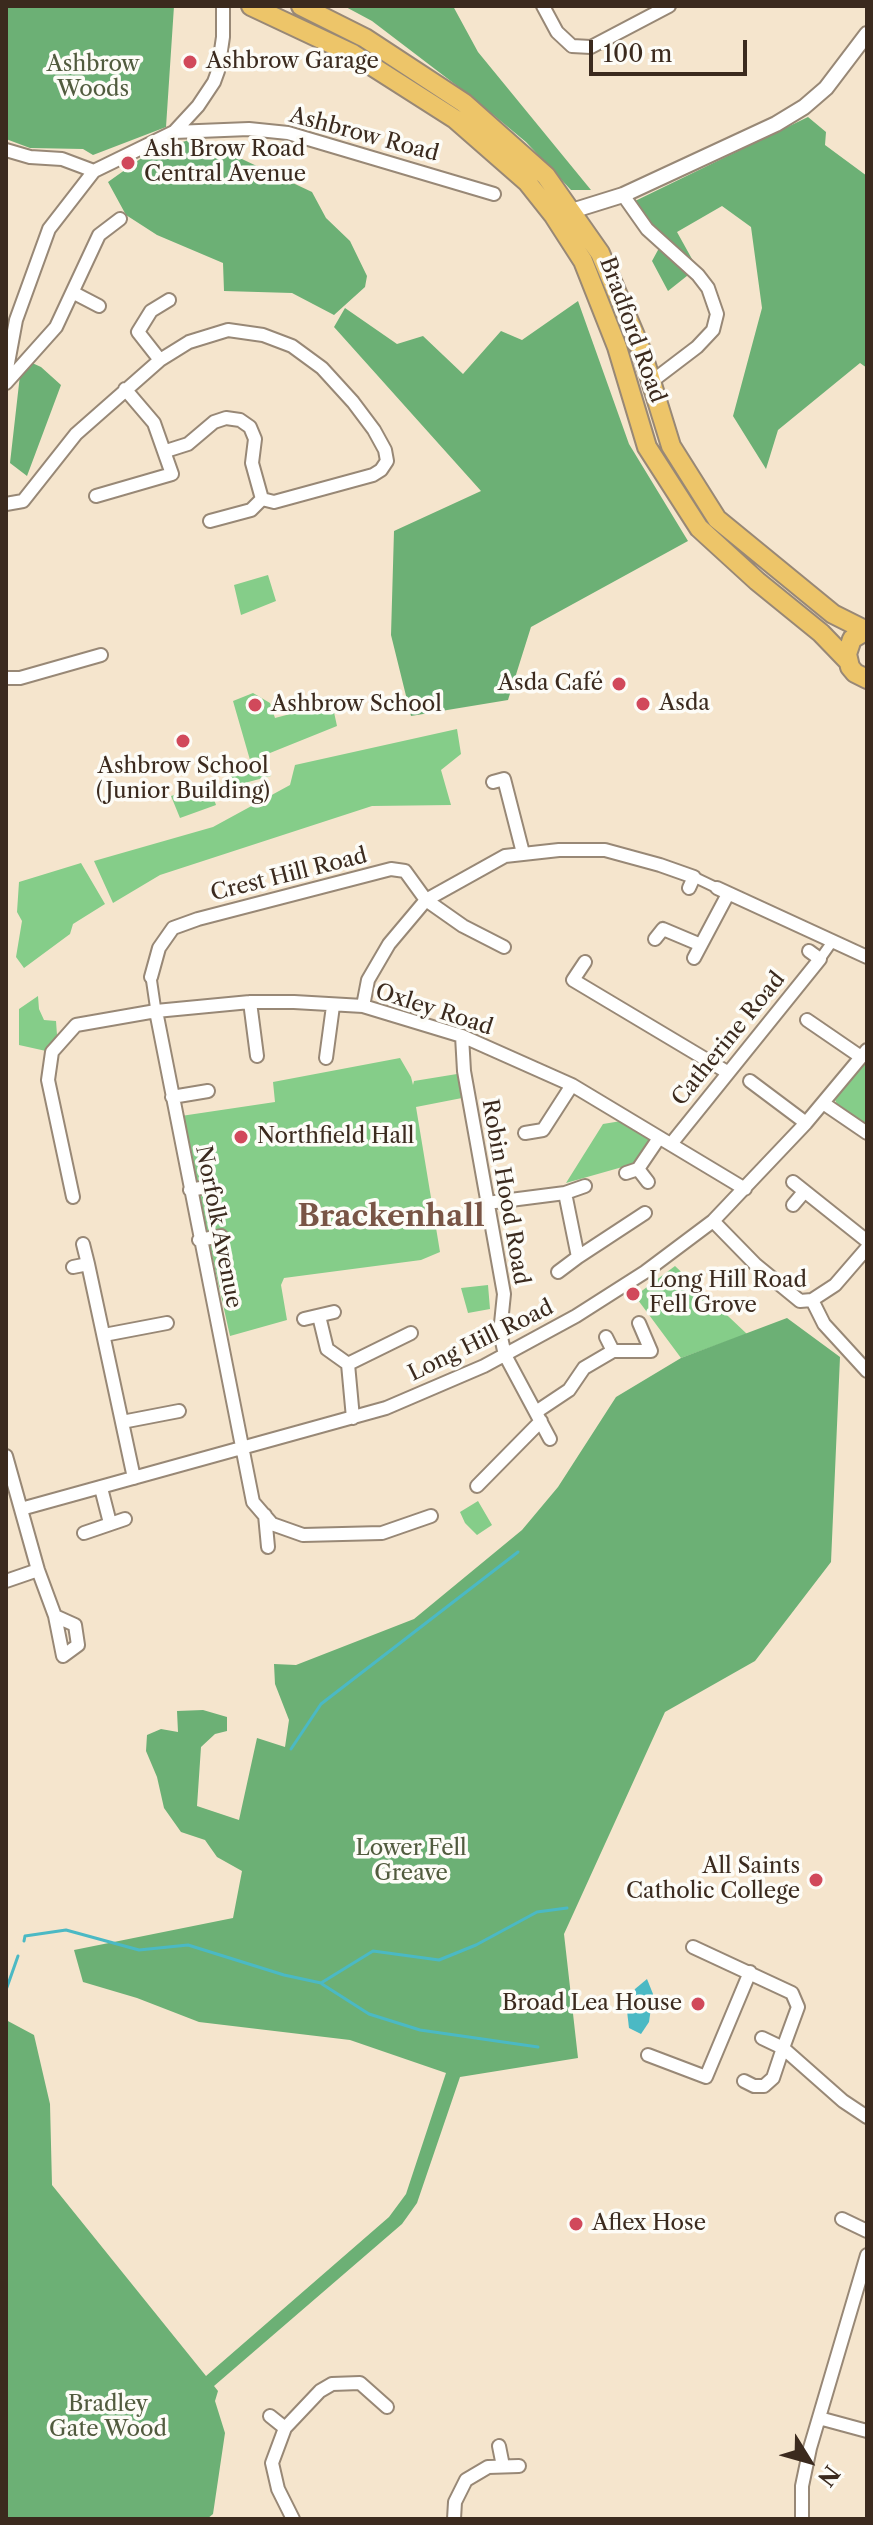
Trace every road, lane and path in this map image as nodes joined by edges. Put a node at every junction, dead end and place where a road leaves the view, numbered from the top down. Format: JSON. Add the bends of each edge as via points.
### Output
{"nodes":[{"id":1,"x":223,"y":6,"type":"edge"},
{"id":2,"x":251,"y":6,"type":"edge"},
{"id":3,"x":301,"y":6,"type":"edge"},
{"id":4,"x":543,"y":6,"type":"edge"},
{"id":5,"x":669,"y":6,"type":"edge"},
{"id":6,"x":867,"y":34,"type":"edge"},
{"id":7,"x":174,"y":132,"type":"junction"},
{"id":8,"x":6,"y":150,"type":"edge"},
{"id":9,"x":94,"y":171,"type":"junction"},
{"id":10,"x":494,"y":194,"type":"dead end"},
{"id":11,"x":623,"y":195,"type":"junction"},
{"id":12,"x":573,"y":211,"type":"junction"},
{"id":13,"x":554,"y":216,"type":"junction"},
{"id":14,"x":120,"y":219,"type":"dead end"},
{"id":15,"x":592,"y":257,"type":"junction"},
{"id":16,"x":74,"y":293,"type":"junction"},
{"id":17,"x":169,"y":300,"type":"dead end"},
{"id":18,"x":99,"y":306,"type":"dead end"},
{"id":19,"x":160,"y":360,"type":"junction"},
{"id":20,"x":6,"y":374,"type":"edge"},
{"id":21,"x":651,"y":382,"type":"junction"},
{"id":22,"x":6,"y":383,"type":"edge"},
{"id":23,"x":125,"y":389,"type":"junction"},
{"id":24,"x":166,"y":451,"type":"junction"},
{"id":25,"x":96,"y":496,"type":"dead end"},
{"id":26,"x":262,"y":499,"type":"junction"},
{"id":27,"x":6,"y":504,"type":"edge"},
{"id":28,"x":210,"y":521,"type":"dead end"},
{"id":29,"x":866,"y":630,"type":"edge"},
{"id":30,"x":101,"y":655,"type":"dead end"},
{"id":31,"x":848,"y":661,"type":"junction"},
{"id":32,"x":6,"y":678,"type":"edge"},
{"id":33,"x":867,"y":679,"type":"edge"},
{"id":34,"x":504,"y":779,"type":"dead end"},
{"id":35,"x":523,"y":853,"type":"junction"},
{"id":36,"x":691,"y":883,"type":"joint"},
{"id":37,"x":722,"y":891,"type":"junction"},
{"id":38,"x":426,"y":900,"type":"junction"},
{"id":39,"x":655,"y":939,"type":"dead end"},
{"id":40,"x":832,"y":942,"type":"junction"},
{"id":41,"x":701,"y":945,"type":"junction"},
{"id":42,"x":494,"y":946,"type":"dead end"},
{"id":43,"x":159,"y":948,"type":"junction"},
{"id":44,"x":814,"y":955,"type":"joint"},
{"id":45,"x":171,"y":956,"type":"dead end"},
{"id":46,"x":867,"y":957,"type":"edge"},
{"id":47,"x":694,"y":958,"type":"dead end"},
{"id":48,"x":585,"y":962,"type":"dead end"},
{"id":49,"x":151,"y":977,"type":"joint"},
{"id":50,"x":250,"y":1002,"type":"junction"},
{"id":51,"x":333,"y":1006,"type":"junction"},
{"id":52,"x":363,"y":1006,"type":"junction"},
{"id":53,"x":156,"y":1011,"type":"junction"},
{"id":54,"x":816,"y":1021,"type":"dead end"},
{"id":55,"x":462,"y":1036,"type":"junction"},
{"id":56,"x":864,"y":1054,"type":"edge"},
{"id":57,"x":257,"y":1056,"type":"dead end"},
{"id":58,"x":326,"y":1058,"type":"dead end"},
{"id":59,"x":727,"y":1072,"type":"junction"},
{"id":60,"x":750,"y":1081,"type":"dead end"},
{"id":61,"x":572,"y":1085,"type":"junction"},
{"id":62,"x":200,"y":1095,"type":"dead end"},
{"id":63,"x":172,"y":1097,"type":"junction"},
{"id":64,"x":823,"y":1103,"type":"junction"},
{"id":65,"x":806,"y":1123,"type":"junction"},
{"id":66,"x":525,"y":1133,"type":"dead end"},
{"id":67,"x":867,"y":1133,"type":"edge"},
{"id":68,"x":665,"y":1141,"type":"junction"},
{"id":69,"x":648,"y":1182,"type":"dead end"},
{"id":70,"x":793,"y":1182,"type":"dead end"},
{"id":71,"x":585,"y":1186,"type":"dead end"},
{"id":72,"x":206,"y":1187,"type":"dead end"},
{"id":73,"x":745,"y":1189,"type":"junction"},
{"id":74,"x":190,"y":1190,"type":"junction"},
{"id":75,"x":804,"y":1192,"type":"junction"},
{"id":76,"x":565,"y":1193,"type":"junction"},
{"id":77,"x":73,"y":1197,"type":"dead end"},
{"id":78,"x":487,"y":1203,"type":"junction"},
{"id":79,"x":793,"y":1205,"type":"dead end"},
{"id":80,"x":645,"y":1213,"type":"dead end"},
{"id":81,"x":713,"y":1221,"type":"junction"},
{"id":82,"x":221,"y":1236,"type":"dead end"},
{"id":83,"x":199,"y":1240,"type":"junction"},
{"id":84,"x":867,"y":1241,"type":"edge"},
{"id":85,"x":83,"y":1244,"type":"dead end"},
{"id":86,"x":867,"y":1248,"type":"edge"},
{"id":87,"x":578,"y":1257,"type":"junction"},
{"id":88,"x":88,"y":1264,"type":"junction"},
{"id":89,"x":73,"y":1267,"type":"dead end"},
{"id":90,"x":558,"y":1272,"type":"dead end"},
{"id":91,"x":812,"y":1300,"type":"junction"},
{"id":92,"x":334,"y":1312,"type":"dead end"},
{"id":93,"x":319,"y":1316,"type":"junction"},
{"id":94,"x":304,"y":1319,"type":"dead end"},
{"id":95,"x":167,"y":1323,"type":"dead end"},
{"id":96,"x":639,"y":1323,"type":"dead end"},
{"id":97,"x":411,"y":1333,"type":"dead end"},
{"id":98,"x":104,"y":1335,"type":"junction"},
{"id":99,"x":606,"y":1337,"type":"dead end"},
{"id":100,"x":613,"y":1351,"type":"junction"},
{"id":101,"x":505,"y":1355,"type":"junction"},
{"id":102,"x":348,"y":1364,"type":"junction"},
{"id":103,"x":867,"y":1371,"type":"edge"},
{"id":104,"x":179,"y":1411,"type":"dead end"},
{"id":105,"x":538,"y":1417,"type":"junction"},
{"id":106,"x":353,"y":1418,"type":"junction"},
{"id":107,"x":122,"y":1422,"type":"junction"},
{"id":108,"x":550,"y":1439,"type":"dead end"},
{"id":109,"x":244,"y":1449,"type":"junction"},
{"id":110,"x":6,"y":1456,"type":"edge"},
{"id":111,"x":134,"y":1478,"type":"junction"},
{"id":112,"x":477,"y":1486,"type":"dead end"},
{"id":113,"x":101,"y":1488,"type":"junction"},
{"id":114,"x":21,"y":1509,"type":"junction"},
{"id":115,"x":265,"y":1515,"type":"junction"},
{"id":116,"x":431,"y":1516,"type":"dead end"},
{"id":117,"x":125,"y":1519,"type":"dead end"},
{"id":118,"x":110,"y":1523,"type":"junction"},
{"id":119,"x":84,"y":1533,"type":"dead end"},
{"id":120,"x":268,"y":1547,"type":"dead end"},
{"id":121,"x":38,"y":1570,"type":"junction"},
{"id":122,"x":6,"y":1581,"type":"edge"},
{"id":123,"x":55,"y":1616,"type":"dead end"},
{"id":124,"x":693,"y":1947,"type":"dead end"},
{"id":125,"x":750,"y":1972,"type":"junction"},
{"id":126,"x":762,"y":2038,"type":"dead end"},
{"id":127,"x":783,"y":2048,"type":"junction"},
{"id":128,"x":648,"y":2055,"type":"dead end"},
{"id":129,"x":744,"y":2081,"type":"dead end"},
{"id":130,"x":867,"y":2117,"type":"edge"},
{"id":131,"x":842,"y":2219,"type":"dead end"},
{"id":132,"x":867,"y":2231,"type":"edge"},
{"id":133,"x":867,"y":2255,"type":"edge"},
{"id":134,"x":387,"y":2407,"type":"dead end"},
{"id":135,"x":270,"y":2416,"type":"dead end"},
{"id":136,"x":819,"y":2418,"type":"junction"},
{"id":137,"x":285,"y":2428,"type":"junction"},
{"id":138,"x":867,"y":2431,"type":"edge"},
{"id":139,"x":499,"y":2446,"type":"dead end"},
{"id":140,"x":503,"y":2466,"type":"junction"},
{"id":141,"x":519,"y":2466,"type":"dead end"},
{"id":142,"x":293,"y":2519,"type":"edge"},
{"id":143,"x":454,"y":2519,"type":"edge"},
{"id":144,"x":802,"y":2519,"type":"edge"}],
"edges":[{"from":1,"to":7,"type":"street","name":"Ashbrow Road","via":[[214,82]]},
{"from":2,"to":13,"type":"main road","name":"Bradford Road","via":[[353,54],[455,119],[527,182]]},
{"from":3,"to":12,"type":"main road","name":"Bradford Road","via":[[365,38],[464,103],[546,176]]},
{"from":4,"to":5,"type":"street","via":[[572,46],[591,47]]},
{"from":6,"to":11,"type":"street","via":[[826,88],[804,107]]},
{"from":7,"to":9,"type":"street","name":"Ashbrow Road"},
{"from":7,"to":10,"type":"street","name":"Ashbrow Road","via":[[288,133]]},
{"from":8,"to":9,"type":"street","via":[[62,159]]},
{"from":9,"to":20,"type":"street","name":"Ashbrow Road","via":[[49,229],[16,320]]},
{"from":11,"to":12,"type":"street"},
{"from":11,"to":21,"type":"street","via":[[647,229],[698,275],[717,314],[713,330],[697,347]]},
{"from":12,"to":13,"type":"street"},
{"from":12,"to":15,"type":"main road","name":"Bradford Road"},
{"from":13,"to":15,"type":"main road","name":"Bradford Road"},
{"from":14,"to":16,"type":"street","via":[[99,235]]},
{"from":15,"to":21,"type":"main road","name":"Bradford Road","via":[[642,352]]},
{"from":15,"to":31,"type":"main road","name":"Bradford Road","via":[[647,447],[699,528]]},
{"from":16,"to":18,"type":"street"},
{"from":16,"to":22,"type":"street","via":[[56,327]]},
{"from":17,"to":19,"type":"street","via":[[151,311],[138,332]]},
{"from":19,"to":23,"type":"street"},
{"from":19,"to":26,"type":"street","via":[[189,342],[228,330],[292,346],[322,368],[353,402],[385,450],[387,461],[373,475],[274,502]]},
{"from":21,"to":29,"type":"main road","name":"Bradford Road","via":[[671,446],[717,519],[833,614]]},
{"from":23,"to":24,"type":"street","via":[[154,423]]},
{"from":23,"to":27,"type":"street","via":[[76,434],[23,501]]},
{"from":24,"to":25,"type":"street","via":[[172,474]]},
{"from":24,"to":26,"type":"street","via":[[188,444],[214,422],[240,420],[255,439],[252,463]]},
{"from":26,"to":28,"type":"street","via":[[251,510]]},
{"from":29,"to":31,"type":"main road","name":"Bradford Road","via":[[852,639]]},
{"from":30,"to":32,"type":"street"},
{"from":31,"to":33,"type":"main road","name":"Bradford Road"},
{"from":34,"to":35,"type":"street"},
{"from":35,"to":36,"type":"street","via":[[605,850],[660,865]]},
{"from":35,"to":38,"type":"street","via":[[505,856]]},
{"from":36,"to":37,"type":"street"},
{"from":37,"to":40,"type":"street"},
{"from":37,"to":41,"type":"street"},
{"from":38,"to":42,"type":"street","name":"Crest Hill Road"},
{"from":38,"to":43,"type":"street","name":"Crest Hill Road","via":[[405,871],[391,869],[198,919],[173,928]]},
{"from":38,"to":52,"type":"street","via":[[389,944],[368,980]]},
{"from":39,"to":41,"type":"street","via":[[663,929]]},
{"from":40,"to":44,"type":"street","name":"Catherine Road"},
{"from":40,"to":46,"type":"street"},
{"from":41,"to":47,"type":"street"},
{"from":43,"to":45,"type":"street"},
{"from":43,"to":49,"type":"street"},
{"from":44,"to":59,"type":"street","name":"Catherine Road"},
{"from":48,"to":59,"type":"street","via":[[573,980]]},
{"from":49,"to":53,"type":"street"},
{"from":50,"to":51,"type":"street","name":"Oxley Road"},
{"from":50,"to":53,"type":"street","name":"Oxley Road"},
{"from":50,"to":57,"type":"street"},
{"from":51,"to":52,"type":"street","name":"Oxley Road"},
{"from":51,"to":58,"type":"street"},
{"from":52,"to":55,"type":"street","name":"Oxley Road"},
{"from":53,"to":63,"type":"street","name":"Norfolk Avenue"},
{"from":53,"to":77,"type":"street","name":"Oxley Road","via":[[76,1025],[52,1052],[48,1080]]},
{"from":54,"to":56,"type":"street"},
{"from":55,"to":61,"type":"street","name":"Oxley Road"},
{"from":55,"to":78,"type":"street","name":"Robin Hood Road"},
{"from":56,"to":64,"type":"street","name":"Long Hill Road"},
{"from":59,"to":68,"type":"street","name":"Catherine Road"},
{"from":60,"to":65,"type":"street"},
{"from":61,"to":66,"type":"street","via":[[543,1130]]},
{"from":61,"to":68,"type":"street","name":"Oxley Road"},
{"from":62,"to":63,"type":"street"},
{"from":63,"to":74,"type":"street","name":"Norfolk Avenue"},
{"from":64,"to":65,"type":"street","name":"Long Hill Road"},
{"from":64,"to":67,"type":"street"},
{"from":65,"to":73,"type":"street","name":"Long Hill Road"},
{"from":68,"to":69,"type":"street","name":"Catherine Road","via":[[632,1171]]},
{"from":68,"to":73,"type":"street","name":"Oxley Road"},
{"from":70,"to":75,"type":"street"},
{"from":71,"to":76,"type":"street"},
{"from":72,"to":74,"type":"street"},
{"from":73,"to":81,"type":"street","name":"Long Hill Road"},
{"from":74,"to":83,"type":"street","name":"Norfolk Avenue"},
{"from":75,"to":79,"type":"street"},
{"from":75,"to":84,"type":"street"},
{"from":76,"to":78,"type":"street"},
{"from":76,"to":87,"type":"street"},
{"from":78,"to":101,"type":"street","name":"Robin Hood Road","via":[[504,1294],[500,1333]]},
{"from":80,"to":87,"type":"street"},
{"from":81,"to":91,"type":"street","via":[[795,1298]]},
{"from":81,"to":101,"type":"street","name":"Long Hill Road","via":[[645,1272]]},
{"from":82,"to":83,"type":"street"},
{"from":83,"to":109,"type":"street","name":"Norfolk Avenue"},
{"from":85,"to":88,"type":"street"},
{"from":86,"to":91,"type":"street","via":[[835,1285]]},
{"from":87,"to":90,"type":"street"},
{"from":88,"to":89,"type":"street"},
{"from":88,"to":98,"type":"street"},
{"from":91,"to":103,"type":"street","via":[[824,1324]]},
{"from":92,"to":93,"type":"street"},
{"from":93,"to":94,"type":"street"},
{"from":93,"to":102,"type":"street","via":[[327,1349]]},
{"from":95,"to":98,"type":"street"},
{"from":96,"to":100,"type":"street","via":[[651,1351]]},
{"from":97,"to":102,"type":"street"},
{"from":98,"to":107,"type":"street"},
{"from":99,"to":100,"type":"street"},
{"from":100,"to":105,"type":"street","via":[[584,1368],[569,1390]]},
{"from":101,"to":105,"type":"street"},
{"from":101,"to":106,"type":"street","name":"Long Hill Road"},
{"from":102,"to":106,"type":"street"},
{"from":104,"to":107,"type":"street"},
{"from":105,"to":108,"type":"street"},
{"from":105,"to":112,"type":"street"},
{"from":106,"to":109,"type":"street","name":"Long Hill Road"},
{"from":107,"to":111,"type":"street"},
{"from":109,"to":111,"type":"street","name":"Long Hill Road"},
{"from":109,"to":115,"type":"street","name":"Norfolk Avenue","via":[[253,1502]]},
{"from":110,"to":114,"type":"street"},
{"from":111,"to":113,"type":"street","name":"Long Hill Road"},
{"from":113,"to":114,"type":"street","name":"Long Hill Road"},
{"from":113,"to":118,"type":"street"},
{"from":114,"to":121,"type":"street"},
{"from":115,"to":116,"type":"street","via":[[272,1524],[303,1535],[382,1533]]},
{"from":115,"to":120,"type":"street","name":"Norfolk Avenue"},
{"from":117,"to":118,"type":"street"},
{"from":118,"to":119,"type":"street"},
{"from":121,"to":122,"type":"street"},
{"from":121,"to":123,"type":"street"},
{"from":124,"to":125,"type":"street"},
{"from":125,"to":127,"type":"street","via":[[792,1993],[798,2007]]},
{"from":125,"to":128,"type":"street","via":[[706,2077]]},
{"from":126,"to":127,"type":"street"},
{"from":127,"to":129,"type":"street","via":[[773,2078],[764,2086]]},
{"from":127,"to":130,"type":"street"},
{"from":131,"to":132,"type":"street"},
{"from":133,"to":136,"type":"street"},
{"from":134,"to":137,"type":"street","via":[[360,2383],[332,2384]]},
{"from":135,"to":137,"type":"street"},
{"from":136,"to":138,"type":"street"},
{"from":136,"to":144,"type":"street","via":[[802,2486]]},
{"from":137,"to":142,"type":"street","via":[[272,2463]]},
{"from":139,"to":140,"type":"street"},
{"from":140,"to":141,"type":"street"},
{"from":140,"to":143,"type":"street","via":[[488,2467],[466,2480],[455,2502]]}]}
